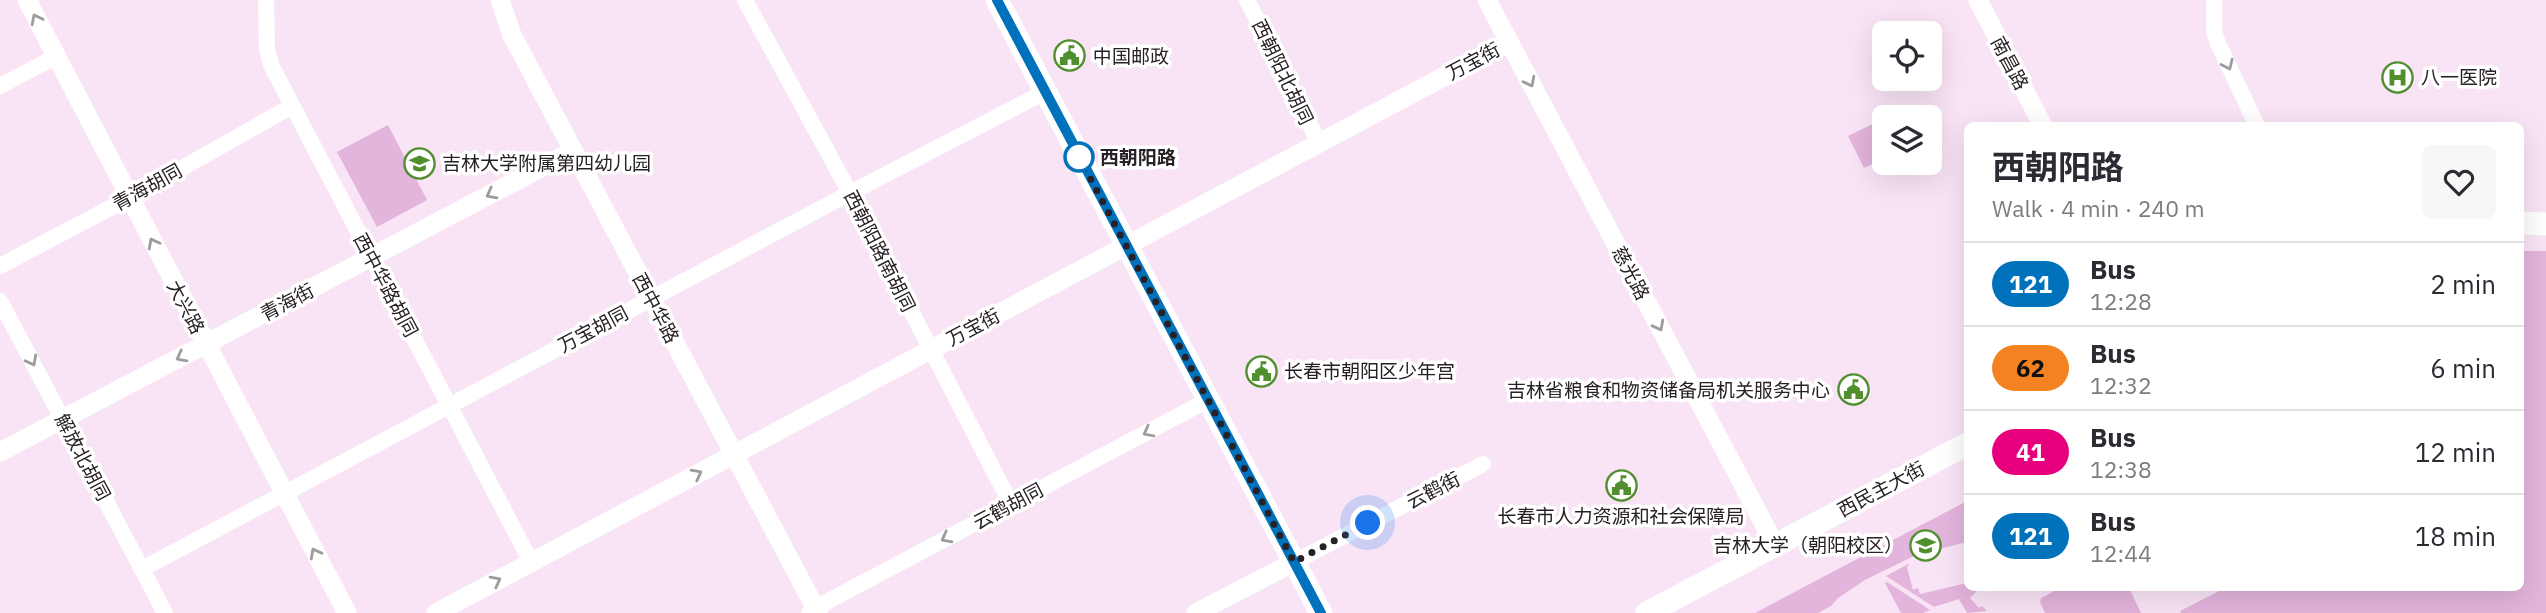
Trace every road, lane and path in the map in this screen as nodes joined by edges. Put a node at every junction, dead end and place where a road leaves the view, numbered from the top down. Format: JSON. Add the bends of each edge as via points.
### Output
{"nodes":[{"id":1,"x":27,"y":0,"type":"edge"},
{"id":2,"x":266,"y":0,"type":"edge"},
{"id":3,"x":499,"y":0,"type":"edge"},
{"id":4,"x":745,"y":0,"type":"edge"},
{"id":5,"x":997,"y":0,"type":"edge"},
{"id":6,"x":1247,"y":0,"type":"edge"},
{"id":7,"x":1487,"y":0,"type":"edge"},
{"id":8,"x":1978,"y":0,"type":"edge"},
{"id":9,"x":2214,"y":0,"type":"edge"},
{"id":10,"x":1509,"y":42,"type":"junction"},
{"id":11,"x":55,"y":57,"type":"junction"},
{"id":12,"x":0,"y":86,"type":"edge"},
{"id":13,"x":1045,"y":92,"type":"junction"},
{"id":14,"x":292,"y":106,"type":"junction"},
{"id":15,"x":2041,"y":122,"type":"edge"},
{"id":16,"x":2255,"y":122,"type":"edge"},
{"id":17,"x":1318,"y":143,"type":"junction"},
{"id":18,"x":573,"y":151,"type":"junction"},
{"id":19,"x":850,"y":193,"type":"junction"},
{"id":20,"x":129,"y":198,"type":"junction"},
{"id":21,"x":2524,"y":223,"type":"edge"},
{"id":22,"x":2546,"y":224,"type":"edge"},
{"id":23,"x":1126,"y":246,"type":"junction"},
{"id":24,"x":371,"y":257,"type":"junction"},
{"id":25,"x":0,"y":266,"type":"edge"},
{"id":26,"x":651,"y":298,"type":"junction"},
{"id":27,"x":0,"y":301,"type":"edge"},
{"id":28,"x":206,"y":344,"type":"junction"},
{"id":29,"x":930,"y":350,"type":"junction"},
{"id":30,"x":1208,"y":400,"type":"junction"},
{"id":31,"x":449,"y":406,"type":"junction"},
{"id":32,"x":62,"y":419,"type":"junction"},
{"id":33,"x":1964,"y":446,"type":"edge"},
{"id":34,"x":0,"y":452,"type":"edge"},
{"id":35,"x":734,"y":454,"type":"junction"},
{"id":36,"x":1483,"y":464,"type":"dead end"},
{"id":37,"x":284,"y":494,"type":"junction"},
{"id":38,"x":1011,"y":504,"type":"junction"},
{"id":39,"x":1775,"y":545,"type":"junction"},
{"id":40,"x":531,"y":562,"type":"junction"},
{"id":41,"x":1294,"y":562,"type":"junction"},
{"id":42,"x":142,"y":569,"type":"junction"},
{"id":43,"x":814,"y":612,"type":"edge"},
{"id":44,"x":165,"y":613,"type":"edge"},
{"id":45,"x":347,"y":613,"type":"edge"},
{"id":46,"x":436,"y":613,"type":"edge"},
{"id":47,"x":1196,"y":613,"type":"edge"},
{"id":48,"x":1321,"y":613,"type":"edge"},
{"id":49,"x":1647,"y":613,"type":"edge"}],
"edges":[{"from":11,"to":1,"type":"street","name":"大兴路","one_way":true},
{"from":2,"to":14,"type":"street","name":"西中华路胡同","via":[[268,56]]},
{"from":3,"to":18,"type":"street","name":"西中华路","via":[[512,35]]},
{"from":4,"to":19,"type":"street","name":"西朝阳路南胡同"},
{"from":5,"to":13,"type":"main road"},
{"from":6,"to":17,"type":"street","name":"西朝阳北胡同"},
{"from":7,"to":10,"type":"street","name":"慈光路"},
{"from":8,"to":15,"type":"street","name":"南昌路"},
{"from":9,"to":16,"type":"street","one_way":true,"via":[[2217,41]]},
{"from":10,"to":17,"type":"street","name":"万宝街"},
{"from":10,"to":39,"type":"street","name":"慈光路","one_way":true},
{"from":11,"to":12,"type":"street"},
{"from":11,"to":20,"type":"street","name":"大兴路"},
{"from":13,"to":19,"type":"street","name":"万宝胡同"},
{"from":13,"to":23,"type":"main road"},
{"from":14,"to":20,"type":"street","name":"青海胡同"},
{"from":14,"to":24,"type":"street","name":"西中华路胡同"},
{"from":17,"to":23,"type":"street","name":"万宝街"},
{"from":18,"to":24,"type":"street","name":"青海街","one_way":true},
{"from":18,"to":26,"type":"street","name":"西中华路"},
{"from":19,"to":26,"type":"street","name":"万宝胡同"},
{"from":19,"to":29,"type":"street","name":"西朝阳路南胡同"},
{"from":20,"to":25,"type":"street","name":"青海胡同"},
{"from":28,"to":20,"type":"street","name":"大兴路","one_way":true},
{"from":21,"to":22,"type":"main road"},
{"from":23,"to":29,"type":"street","name":"万宝街"},
{"from":23,"to":30,"type":"main road"},
{"from":24,"to":28,"type":"street","name":"青海街"},
{"from":24,"to":31,"type":"street","name":"西中华路胡同"},
{"from":26,"to":31,"type":"street","name":"万宝胡同"},
{"from":26,"to":35,"type":"street","name":"西中华路"},
{"from":27,"to":32,"type":"street","name":"解放北胡同","one_way":true},
{"from":28,"to":32,"type":"street","name":"青海街","one_way":true},
{"from":28,"to":37,"type":"street","name":"大兴路"},
{"from":29,"to":35,"type":"street","name":"万宝街"},
{"from":29,"to":38,"type":"street","name":"西朝阳路南胡同"},
{"from":30,"to":38,"type":"street","name":"云鹤胡同","one_way":true},
{"from":30,"to":41,"type":"main road"},
{"from":31,"to":37,"type":"street","name":"万宝胡同"},
{"from":31,"to":40,"type":"street","name":"西中华路胡同"},
{"from":32,"to":34,"type":"street","name":"青海街"},
{"from":32,"to":42,"type":"street","name":"解放北胡同"},
{"from":33,"to":39,"type":"main road","name":"西民主大街"},
{"from":40,"to":35,"type":"street","name":"万宝街","one_way":true},
{"from":35,"to":43,"type":"street","name":"西中华路"},
{"from":36,"to":41,"type":"street","name":"云鹤街"},
{"from":37,"to":42,"type":"street","name":"万宝胡同"},
{"from":45,"to":37,"type":"street","name":"大兴路","one_way":true},
{"from":38,"to":43,"type":"street","name":"云鹤胡同","one_way":true},
{"from":39,"to":49,"type":"main road","name":"西民主大街"},
{"from":46,"to":40,"type":"street","name":"万宝街","one_way":true},
{"from":41,"to":47,"type":"street","name":"云鹤街"},
{"from":41,"to":48,"type":"main road"},
{"from":42,"to":44,"type":"street","name":"解放北胡同"}]}
